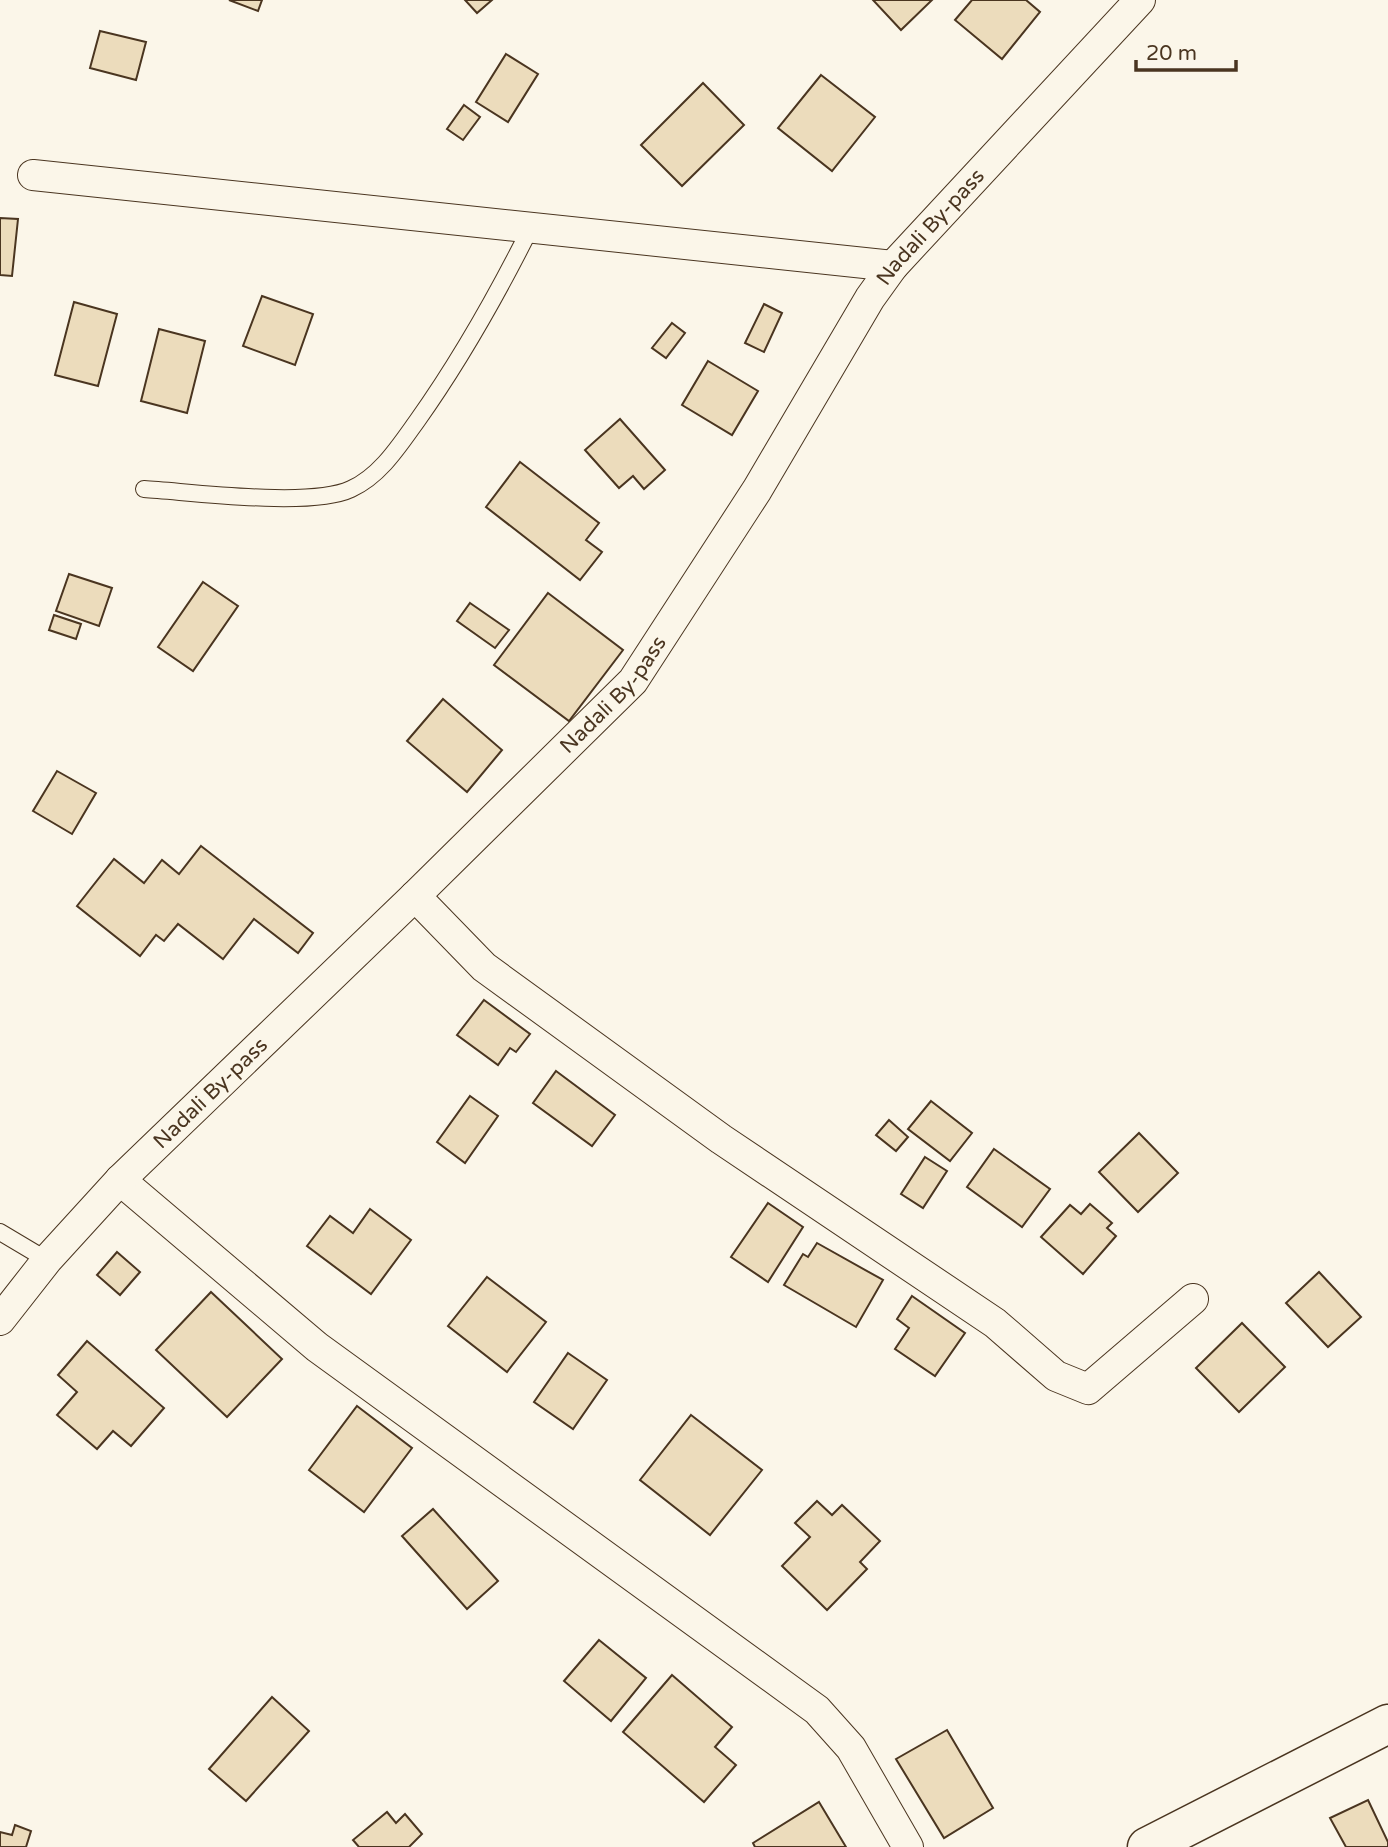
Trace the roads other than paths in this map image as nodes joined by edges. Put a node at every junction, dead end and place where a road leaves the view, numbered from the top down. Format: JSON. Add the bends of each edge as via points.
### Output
{"nodes":[{"id":1,"x":1140,"y":0,"type":"edge"},
{"id":2,"x":33,"y":175,"type":"dead end"},
{"id":3,"x":531,"y":228,"type":"junction"},
{"id":4,"x":893,"y":265,"type":"junction"},
{"id":5,"x":144,"y":489,"type":"dead end"},
{"id":6,"x":415,"y":896,"type":"junction"},
{"id":7,"x":120,"y":1180,"type":"junction"},
{"id":8,"x":0,"y":1232,"type":"edge"},
{"id":9,"x":47,"y":1260,"type":"junction"},
{"id":10,"x":1194,"y":1299,"type":"dead end"},
{"id":11,"x":0,"y":1320,"type":"edge"},
{"id":12,"x":1388,"y":1724,"type":"edge"},
{"id":13,"x":908,"y":1847,"type":"edge"},
{"id":14,"x":1147,"y":1847,"type":"edge"}],
"edges":[{"from":1,"to":4,"type":"street","name":"Nadali By-pass"},
{"from":2,"to":3,"type":"street"},
{"from":3,"to":4,"type":"street"},
{"from":3,"to":5,"type":"lane","via":[[451,373],[382,467],[352,489],[325,496],[275,498]]},
{"from":4,"to":6,"type":"street","name":"Nadali By-pass","via":[[757,490],[633,681]]},
{"from":6,"to":7,"type":"street","name":"Nadali By-pass"},
{"from":6,"to":10,"type":"street","via":[[484,967],[721,1139],[995,1323],[1056,1376],[1088,1389]]},
{"from":7,"to":9,"type":"street","name":"Nadali By-pass"},
{"from":7,"to":13,"type":"street","via":[[317,1347],[817,1710],[851,1748]]},
{"from":8,"to":9,"type":"lane"},
{"from":9,"to":11,"type":"street","name":"Nadali By-pass"},
{"from":12,"to":14,"type":"main road"}]}
